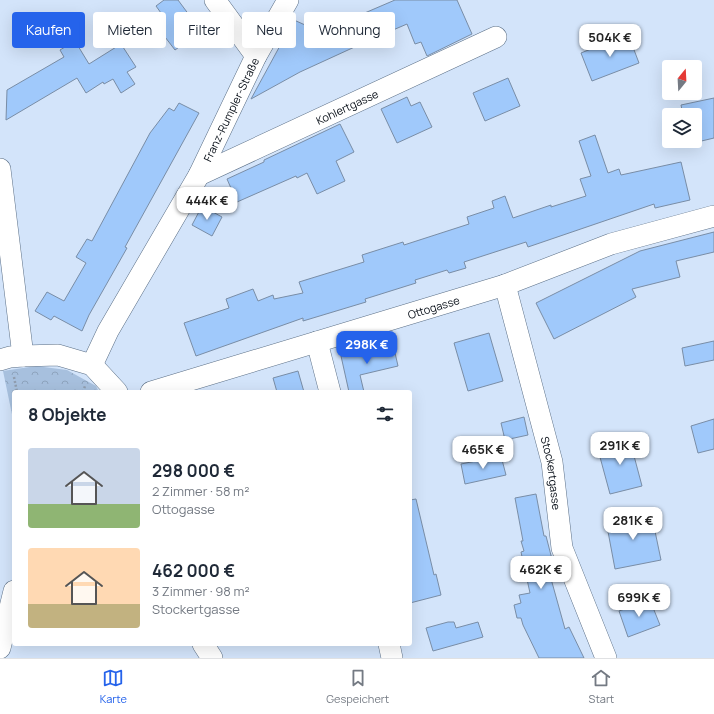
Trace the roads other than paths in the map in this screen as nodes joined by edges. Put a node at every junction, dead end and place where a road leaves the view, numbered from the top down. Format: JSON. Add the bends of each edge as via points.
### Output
{"nodes":[{"id":1,"x":215,"y":0,"type":"edge"},
{"id":2,"x":288,"y":0,"type":"edge"},
{"id":3,"x":496,"y":37,"type":"dead end"},
{"id":4,"x":256,"y":56,"type":"junction"},
{"id":5,"x":0,"y":169,"type":"edge"},
{"id":6,"x":198,"y":175,"type":"junction"},
{"id":7,"x":714,"y":216,"type":"edge"},
{"id":8,"x":505,"y":285,"type":"junction"},
{"id":9,"x":317,"y":342,"type":"junction"},
{"id":10,"x":8,"y":354,"type":"edge"},
{"id":11,"x":92,"y":365,"type":"junction"},
{"id":12,"x":114,"y":390,"type":"edge"},
{"id":13,"x":159,"y":390,"type":"edge"},
{"id":14,"x":329,"y":390,"type":"edge"},
{"id":15,"x":12,"y":600,"type":"edge"},
{"id":16,"x":204,"y":646,"type":"edge"},
{"id":17,"x":389,"y":646,"type":"edge"},
{"id":18,"x":0,"y":648,"type":"edge"},
{"id":19,"x":212,"y":658,"type":"edge"},
{"id":20,"x":392,"y":658,"type":"edge"},
{"id":21,"x":606,"y":658,"type":"edge"}],
"edges":[{"from":1,"to":4,"type":"street"},
{"from":2,"to":4,"type":"street","name":"Franz-Rumpler-Straße"},
{"from":3,"to":6,"type":"street","name":"Kohlertgasse"},
{"from":4,"to":6,"type":"street","name":"Franz-Rumpler-Straße"},
{"from":5,"to":10,"type":"street"},
{"from":6,"to":11,"type":"street","name":"Franz-Rumpler-Straße","via":[[108,332]]},
{"from":7,"to":8,"type":"street","name":"Ottogasse","via":[[611,244]]},
{"from":8,"to":9,"type":"street","name":"Ottogasse"},
{"from":8,"to":21,"type":"street","name":"Stockertgasse","via":[[552,462],[562,548]]},
{"from":9,"to":13,"type":"street","name":"Ottogasse"},
{"from":9,"to":14,"type":"street"},
{"from":10,"to":11,"type":"street","via":[[58,355]]},
{"from":11,"to":12,"type":"street"},
{"from":15,"to":18,"type":"street"},
{"from":16,"to":19,"type":"street"},
{"from":17,"to":20,"type":"street"}]}
